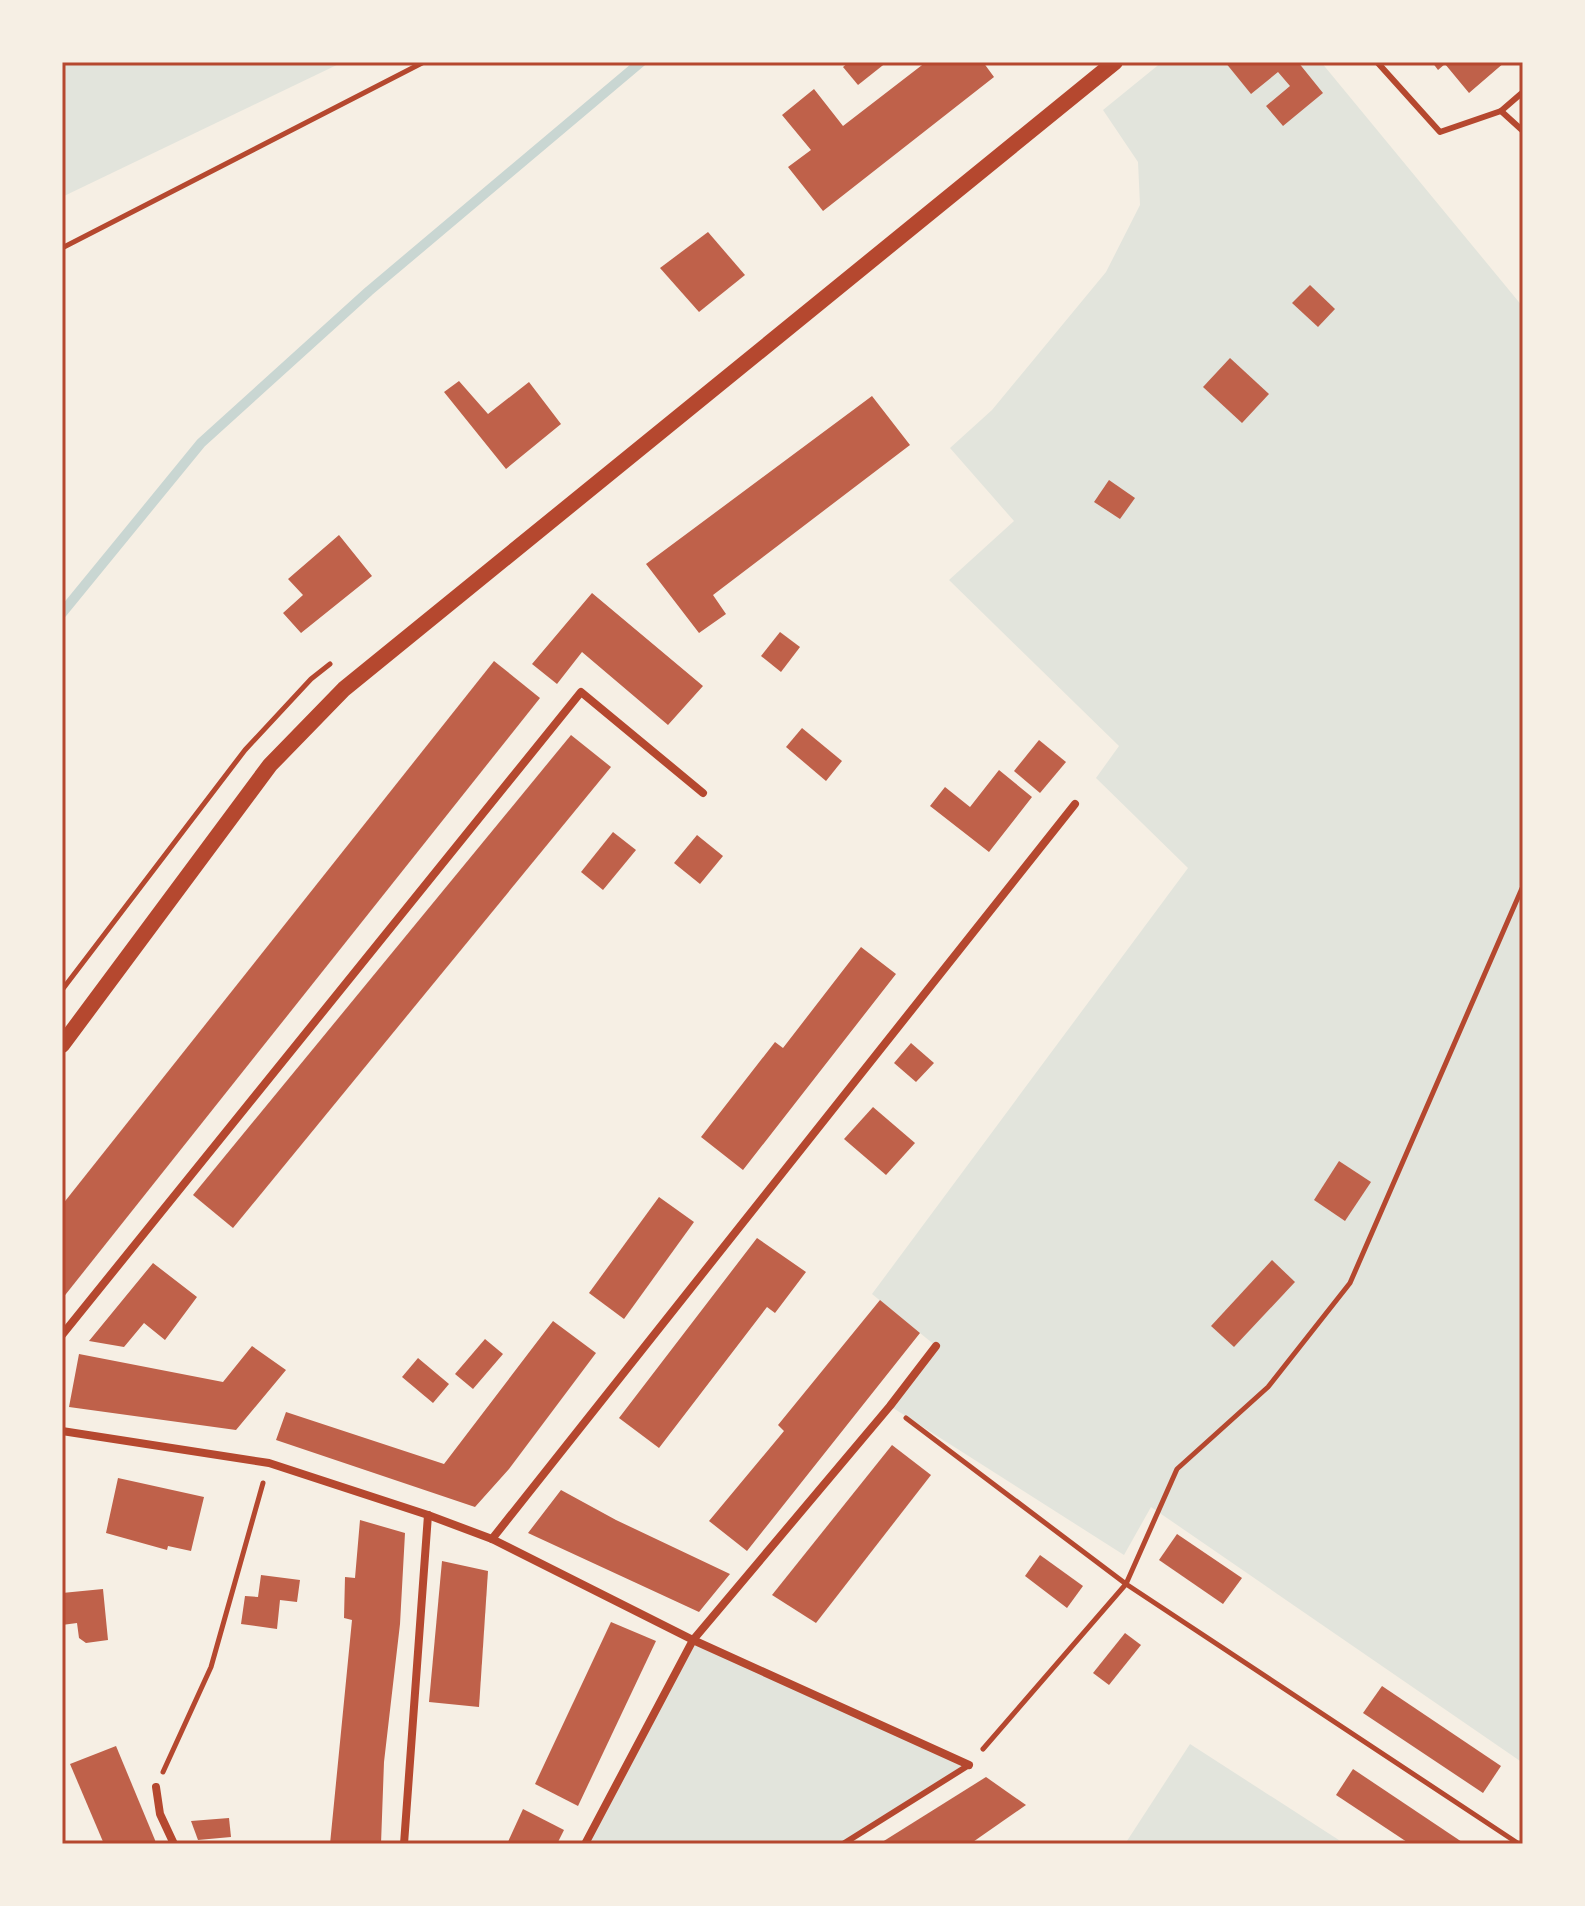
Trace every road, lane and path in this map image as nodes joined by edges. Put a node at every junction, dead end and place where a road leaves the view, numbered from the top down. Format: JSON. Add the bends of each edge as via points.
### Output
{"nodes":[{"id":1,"x":424,"y":62,"type":"edge"},
{"id":2,"x":1115,"y":62,"type":"edge"},
{"id":3,"x":1377,"y":62,"type":"edge"},
{"id":4,"x":1523,"y":92,"type":"edge"},
{"id":5,"x":1501,"y":111,"type":"junction"},
{"id":6,"x":1523,"y":131,"type":"edge"},
{"id":7,"x":62,"y":248,"type":"edge"},
{"id":8,"x":703,"y":793,"type":"dead end"},
{"id":9,"x":1075,"y":804,"type":"dead end"},
{"id":10,"x":1523,"y":886,"type":"edge"},
{"id":11,"x":62,"y":1045,"type":"edge"},
{"id":12,"x":62,"y":1335,"type":"edge"},
{"id":13,"x":936,"y":1346,"type":"dead end"},
{"id":14,"x":890,"y":1406,"type":"junction"},
{"id":15,"x":62,"y":1431,"type":"edge"},
{"id":16,"x":269,"y":1463,"type":"junction"},
{"id":17,"x":428,"y":1515,"type":"junction"},
{"id":18,"x":492,"y":1539,"type":"junction"},
{"id":19,"x":1126,"y":1584,"type":"junction"},
{"id":20,"x":693,"y":1640,"type":"junction"},
{"id":21,"x":969,"y":1765,"type":"junction"},
{"id":22,"x":156,"y":1787,"type":"joint"},
{"id":23,"x":174,"y":1844,"type":"edge"},
{"id":24,"x":404,"y":1844,"type":"edge"},
{"id":25,"x":585,"y":1844,"type":"edge"},
{"id":26,"x":843,"y":1844,"type":"edge"},
{"id":27,"x":1519,"y":1844,"type":"edge"}],
"edges":[{"from":1,"to":7,"type":"path"},
{"from":2,"to":11,"type":"main road","via":[[552,516],[334,699],[270,765]]},
{"from":3,"to":5,"type":"lane","via":[[1440,132]]},
{"from":4,"to":5,"type":"lane"},
{"from":5,"to":6,"type":"lane"},
{"from":8,"to":12,"type":"street","via":[[581,692]]},
{"from":9,"to":18,"type":"street"},
{"from":10,"to":19,"type":"path","via":[[1350,1283],[1268,1387],[1177,1469]]},
{"from":13,"to":14,"type":"street"},
{"from":14,"to":19,"type":"path"},
{"from":14,"to":20,"type":"street"},
{"from":15,"to":16,"type":"street"},
{"from":16,"to":17,"type":"street"},
{"from":16,"to":22,"type":"path","via":[[211,1667]]},
{"from":17,"to":18,"type":"street"},
{"from":17,"to":24,"type":"street"},
{"from":18,"to":20,"type":"street"},
{"from":19,"to":21,"type":"path"},
{"from":19,"to":27,"type":"path"},
{"from":20,"to":21,"type":"street"},
{"from":20,"to":25,"type":"street"},
{"from":21,"to":26,"type":"lane"},
{"from":22,"to":23,"type":"street","via":[[160,1814]]}]}
